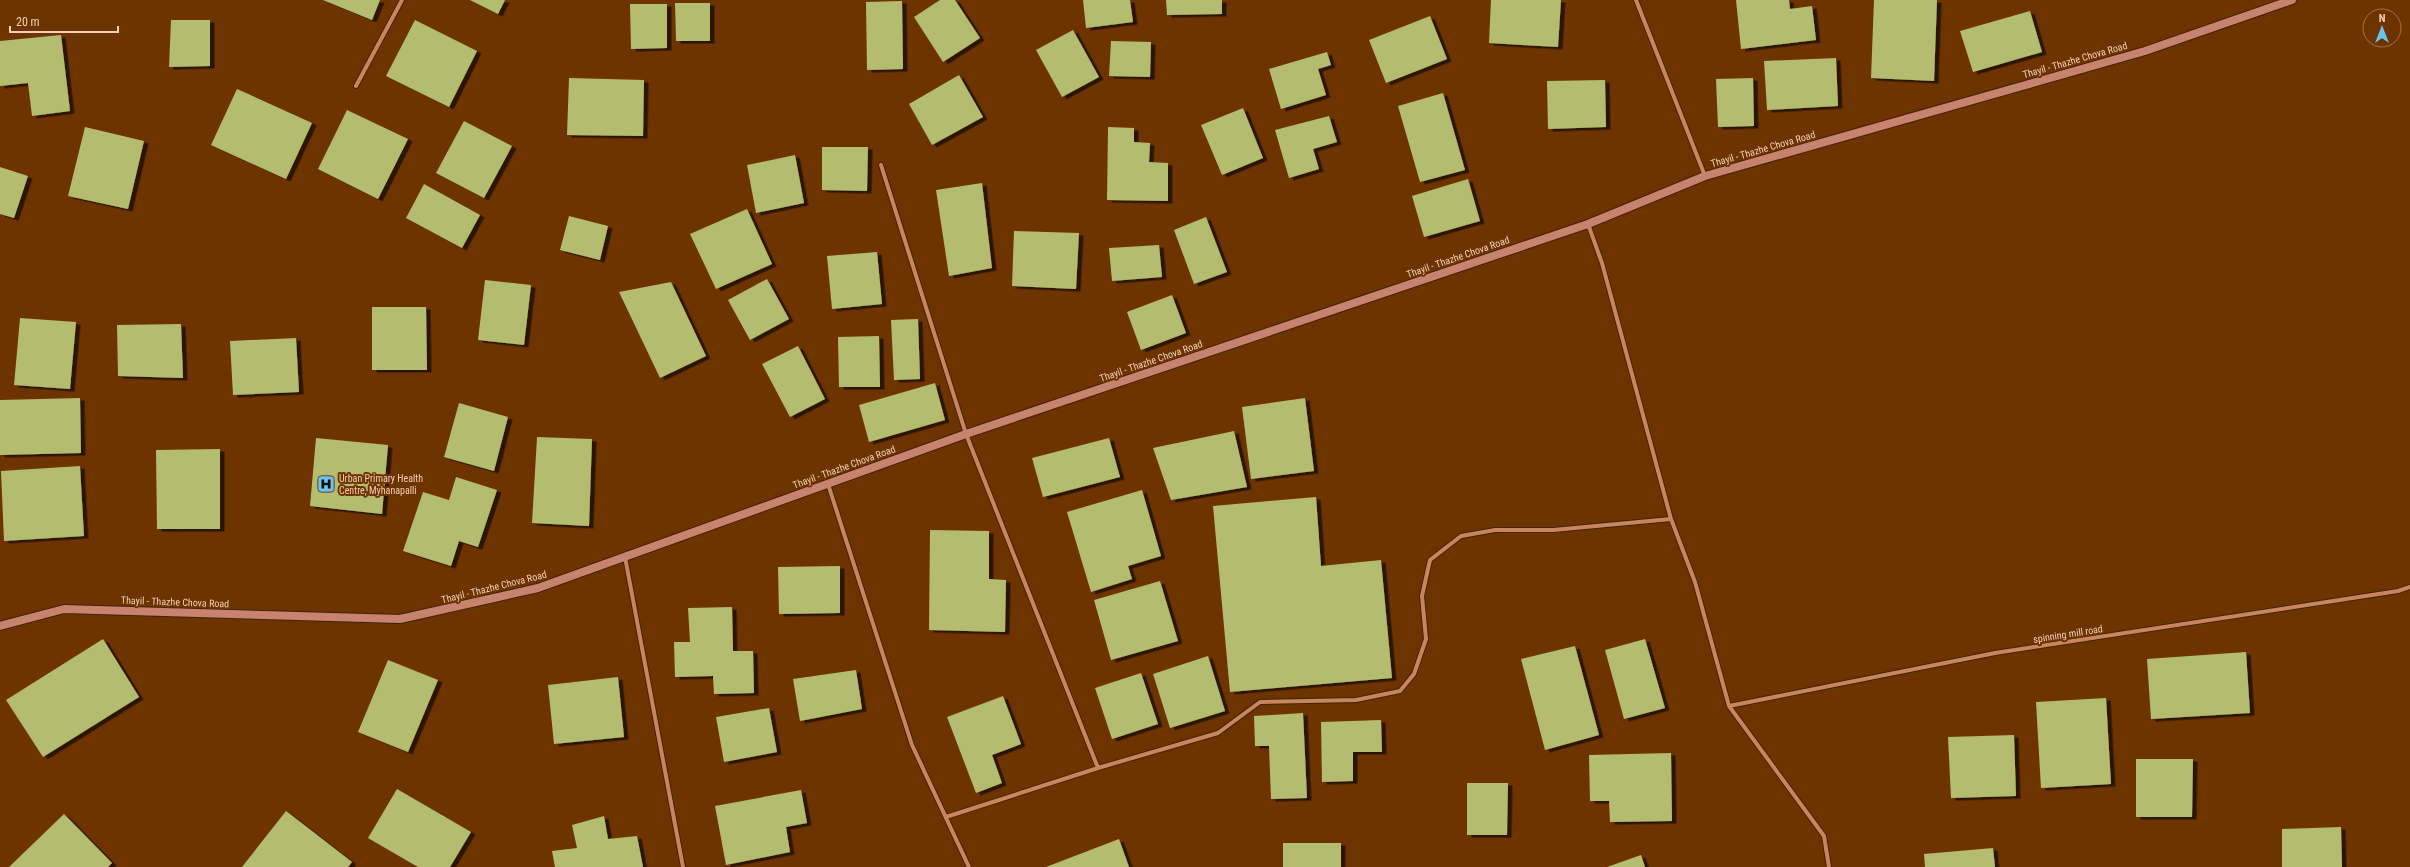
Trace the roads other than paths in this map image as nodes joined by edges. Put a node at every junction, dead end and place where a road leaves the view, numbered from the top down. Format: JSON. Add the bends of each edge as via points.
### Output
{"nodes":[{"id":1,"x":402,"y":0,"type":"edge"},
{"id":2,"x":1636,"y":0,"type":"edge"},
{"id":3,"x":2292,"y":0,"type":"edge"},
{"id":4,"x":356,"y":86,"type":"dead end"},
{"id":5,"x":881,"y":164,"type":"dead end"},
{"id":6,"x":1705,"y":176,"type":"junction"},
{"id":7,"x":1588,"y":224,"type":"junction"},
{"id":8,"x":966,"y":434,"type":"junction"},
{"id":9,"x":827,"y":484,"type":"junction"},
{"id":10,"x":1671,"y":519,"type":"junction"},
{"id":11,"x":625,"y":557,"type":"junction"},
{"id":12,"x":2410,"y":587,"type":"edge"},
{"id":13,"x":0,"y":626,"type":"edge"},
{"id":14,"x":1729,"y":706,"type":"junction"},
{"id":15,"x":1098,"y":768,"type":"junction"},
{"id":16,"x":946,"y":817,"type":"junction"},
{"id":17,"x":683,"y":867,"type":"edge"},
{"id":18,"x":969,"y":867,"type":"edge"},
{"id":19,"x":1829,"y":867,"type":"edge"}],
"edges":[{"from":1,"to":4,"type":"street"},
{"from":2,"to":6,"type":"street"},
{"from":3,"to":6,"type":"street","name":"Thayil - Thazhe Chova Road","via":[[2145,51]]},
{"from":5,"to":8,"type":"street"},
{"from":6,"to":7,"type":"street","name":"Thayil - Thazhe Chova Road"},
{"from":7,"to":8,"type":"street","name":"Thayil - Thazhe Chova Road"},
{"from":7,"to":10,"type":"street","via":[[1602,263]]},
{"from":8,"to":9,"type":"street","name":"Thayil - Thazhe Chova Road"},
{"from":8,"to":15,"type":"street"},
{"from":9,"to":11,"type":"street","name":"Thayil - Thazhe Chova Road"},
{"from":9,"to":16,"type":"street","via":[[912,745]]},
{"from":10,"to":14,"type":"street","via":[[1695,582]]},
{"from":10,"to":15,"type":"street","via":[[1553,530],[1495,530],[1461,536],[1430,560],[1422,596],[1426,639],[1414,674],[1400,691],[1356,700],[1260,702],[1218,733]]},
{"from":11,"to":13,"type":"street","name":"Thayil - Thazhe Chova Road","via":[[538,588],[400,619],[64,609]]},
{"from":11,"to":17,"type":"street"},
{"from":12,"to":14,"type":"street","name":"spinning mill road","via":[[2398,591],[1995,653]]},
{"from":14,"to":19,"type":"street","via":[[1824,836]]},
{"from":15,"to":16,"type":"street"},
{"from":16,"to":18,"type":"street"}]}
